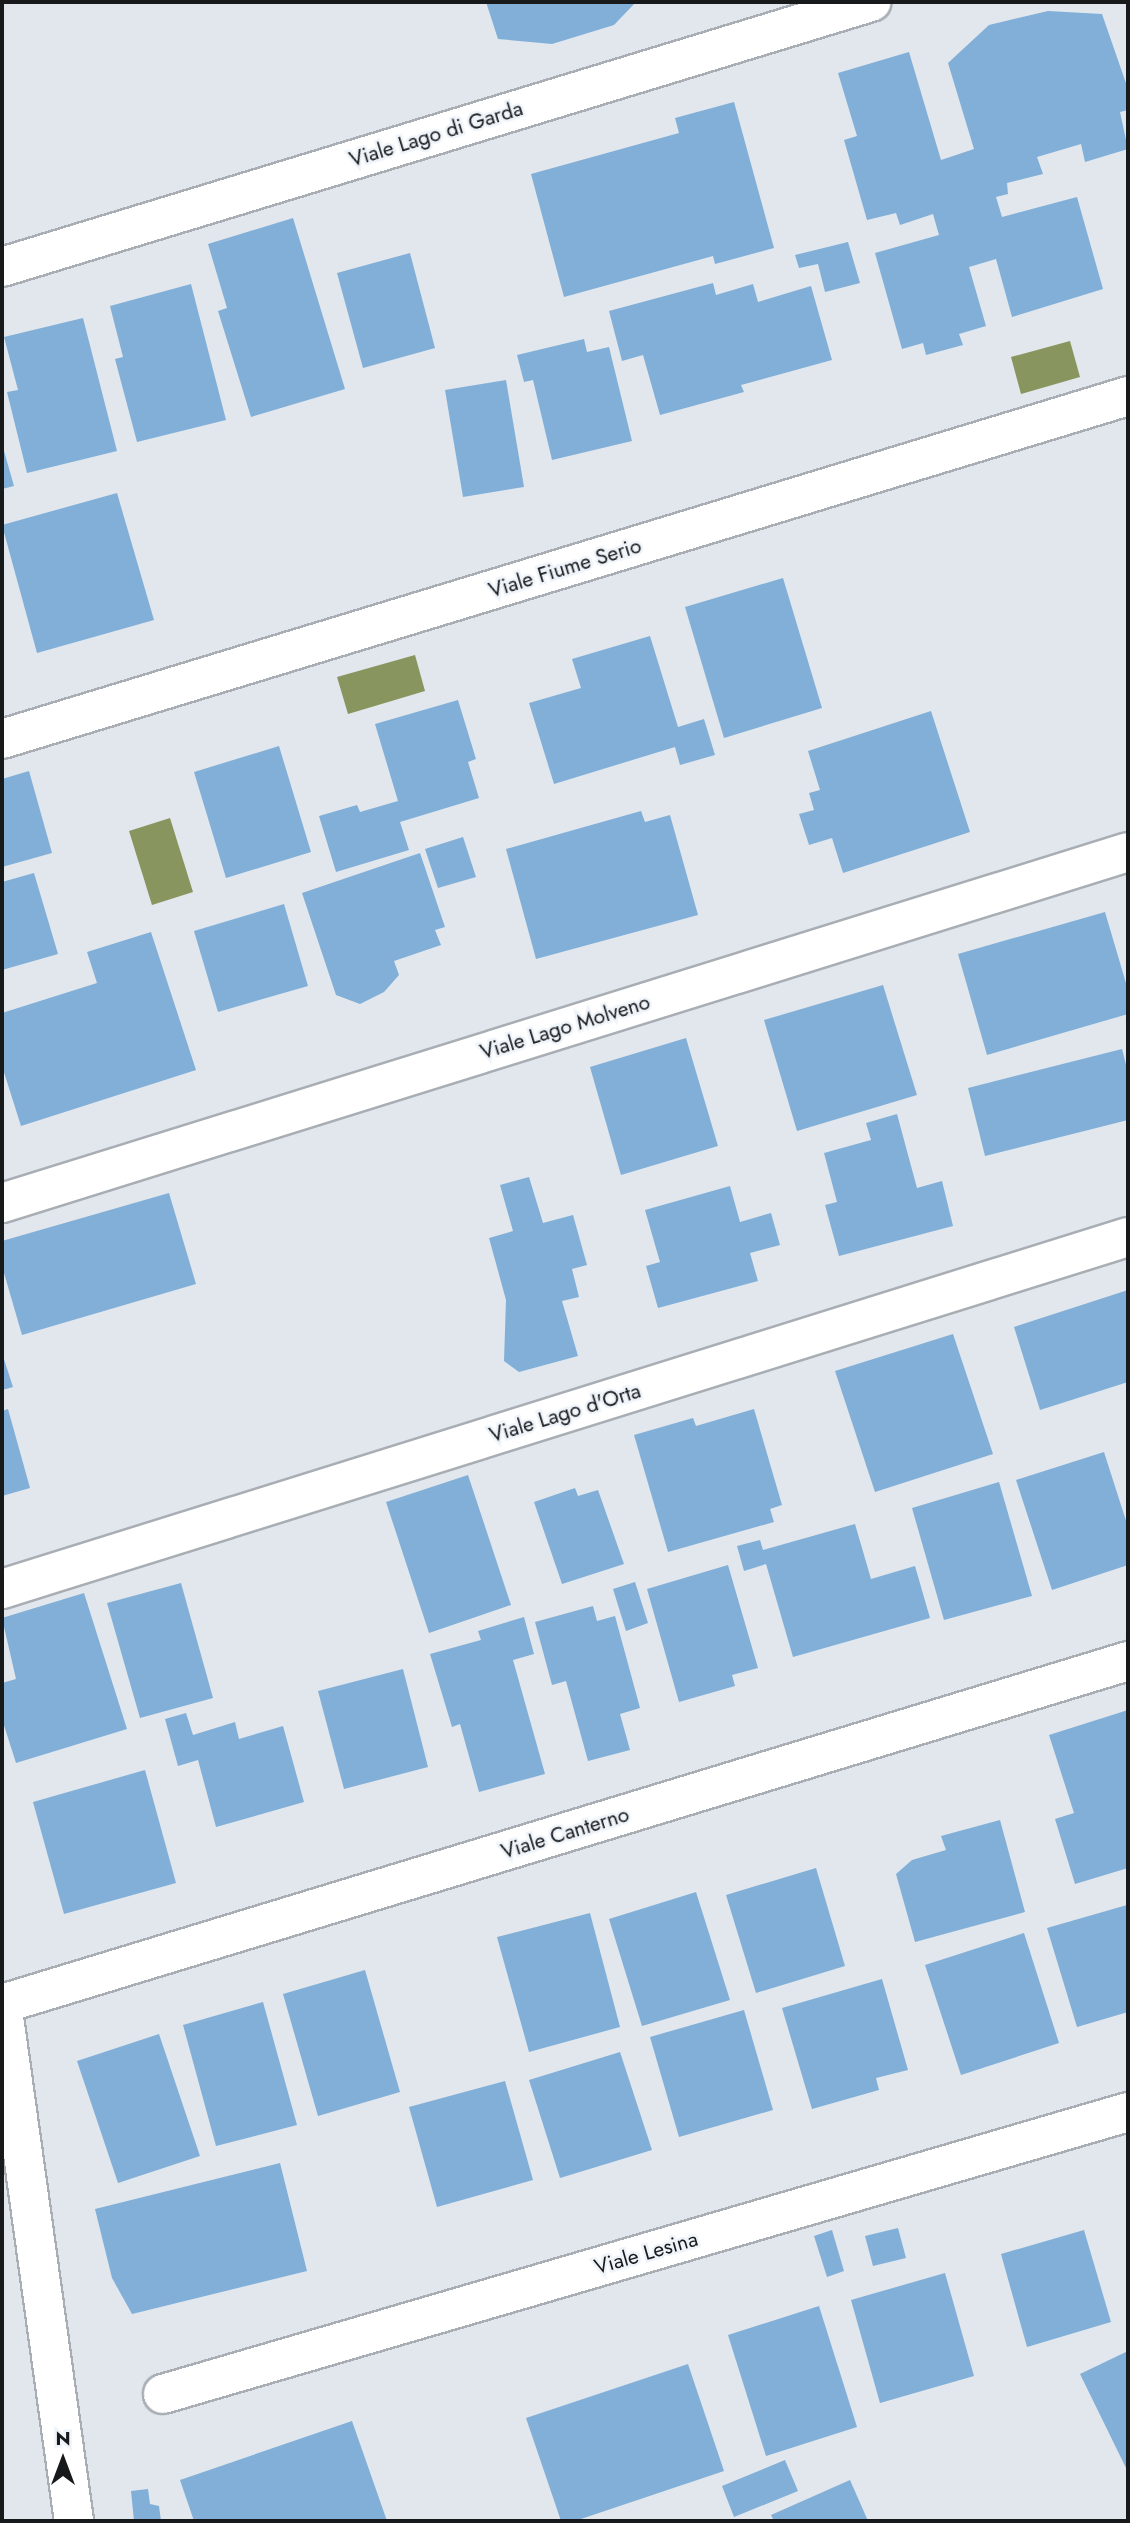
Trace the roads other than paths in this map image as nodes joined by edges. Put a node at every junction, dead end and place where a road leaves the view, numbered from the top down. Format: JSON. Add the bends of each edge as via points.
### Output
{"nodes":[{"id":1,"x":871,"y":2,"type":"edge"},
{"id":2,"x":2,"y":267,"type":"edge"},
{"id":3,"x":1128,"y":396,"type":"edge"},
{"id":4,"x":2,"y":739,"type":"edge"},
{"id":5,"x":1128,"y":852,"type":"edge"},
{"id":6,"x":2,"y":1203,"type":"edge"},
{"id":7,"x":1128,"y":1237,"type":"edge"},
{"id":8,"x":2,"y":1589,"type":"edge"},
{"id":9,"x":1128,"y":1661,"type":"edge"},
{"id":10,"x":2,"y":2004,"type":"edge"},
{"id":11,"x":1128,"y":2112,"type":"edge"},
{"id":12,"x":163,"y":2394,"type":"dead end"},
{"id":13,"x":74,"y":2521,"type":"edge"}],
"edges":[{"from":1,"to":2,"type":"street","name":"Viale Lago di Garda"},
{"from":3,"to":4,"type":"street","name":"Viale Fiume Serio"},
{"from":5,"to":6,"type":"street","name":"Viale Lago Molveno"},
{"from":7,"to":8,"type":"street","name":"Viale Lago d'Orta"},
{"from":9,"to":10,"type":"street","name":"Viale Canterno"},
{"from":10,"to":13,"type":"street"},
{"from":11,"to":12,"type":"street","name":"Viale Lesina"}]}
